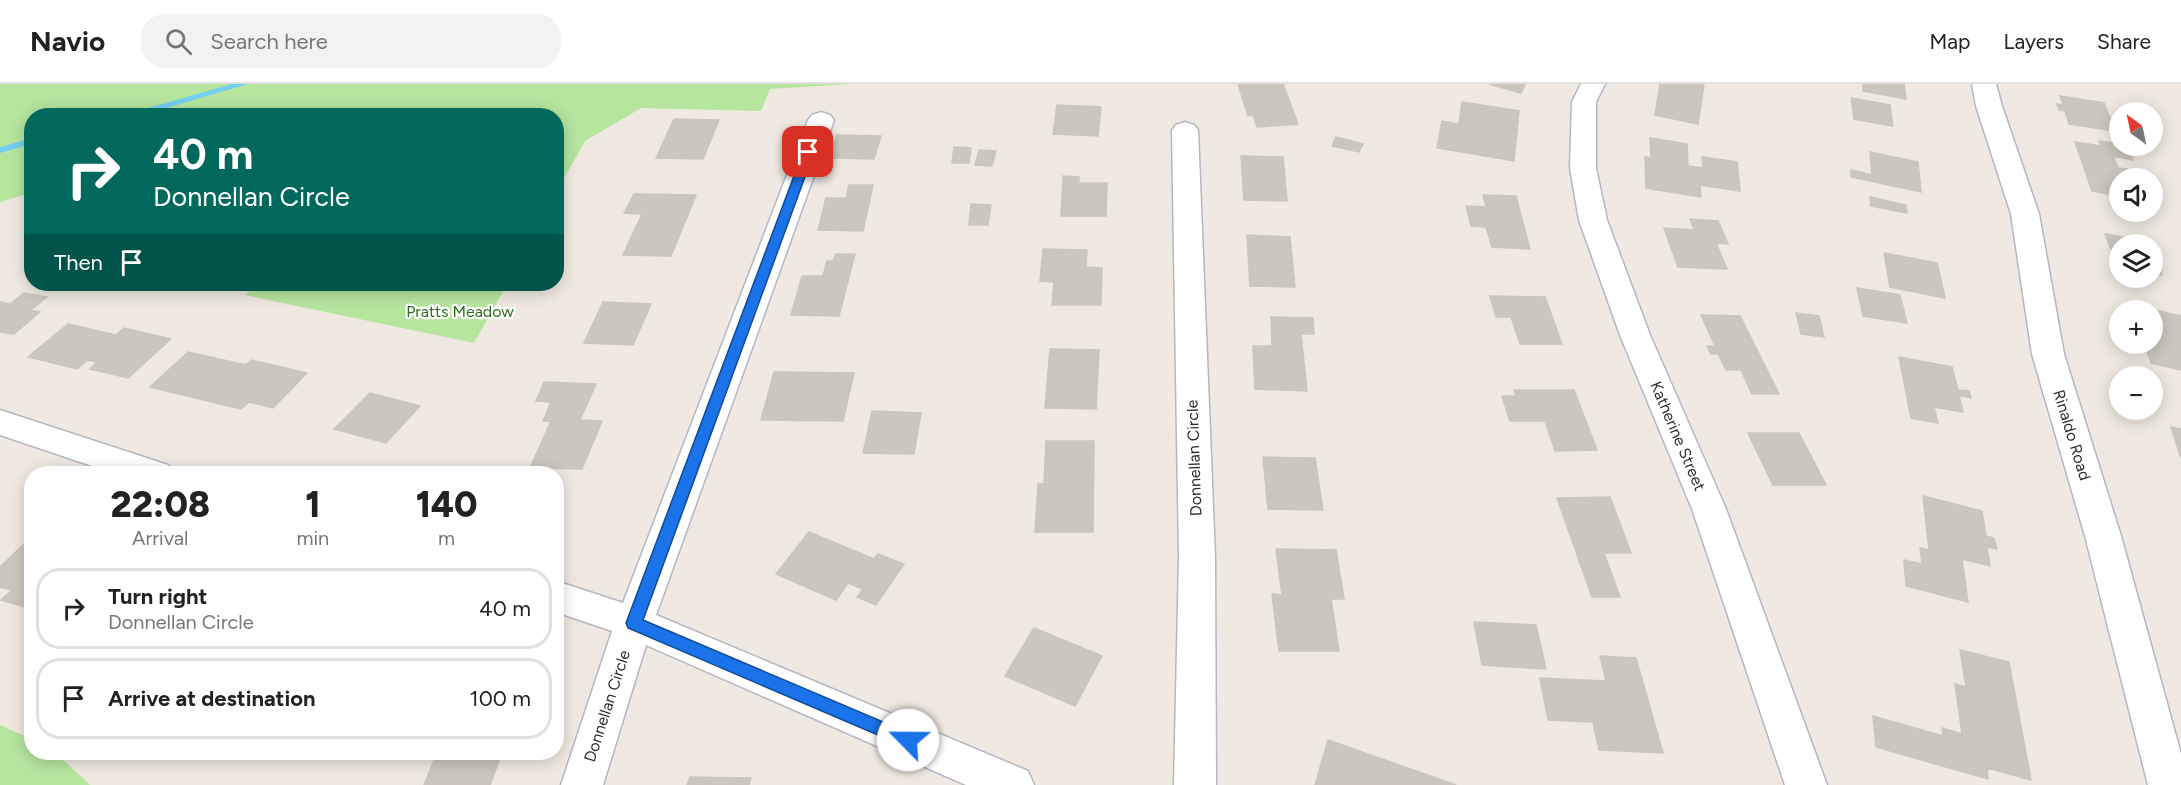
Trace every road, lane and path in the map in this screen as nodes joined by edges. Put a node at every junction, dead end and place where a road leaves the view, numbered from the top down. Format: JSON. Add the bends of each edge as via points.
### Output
{"nodes":[{"id":1,"x":1593,"y":84,"type":"edge"},
{"id":2,"x":1984,"y":84,"type":"edge"},
{"id":3,"x":821,"y":120,"type":"dead end"},
{"id":4,"x":1185,"y":130,"type":"dead end"},
{"id":5,"x":0,"y":422,"type":"edge"},
{"id":6,"x":132,"y":466,"type":"edge"},
{"id":7,"x":564,"y":599,"type":"edge"},
{"id":8,"x":634,"y":623,"type":"junction"},
{"id":9,"x":582,"y":785,"type":"edge"},
{"id":10,"x":1013,"y":785,"type":"edge"},
{"id":11,"x":1195,"y":785,"type":"edge"},
{"id":12,"x":1806,"y":785,"type":"edge"},
{"id":13,"x":2169,"y":785,"type":"edge"}],
"edges":[{"from":1,"to":12,"type":"street","name":"Katherine Street","via":[[1584,102],[1583,168],[1593,220],[1635,335],[1709,509]]},
{"from":2,"to":13,"type":"street","name":"Rinaldo Road","via":[[2025,214],[2048,354],[2103,536]]},
{"from":3,"to":8,"type":"street","name":"Donnellan Circle"},
{"from":4,"to":11,"type":"street","name":"Donnellan Circle","via":[[1197,557]]},
{"from":5,"to":6,"type":"street"},
{"from":7,"to":8,"type":"street"},
{"from":8,"to":9,"type":"street","name":"Donnellan Circle"},
{"from":8,"to":10,"type":"street"}]}
